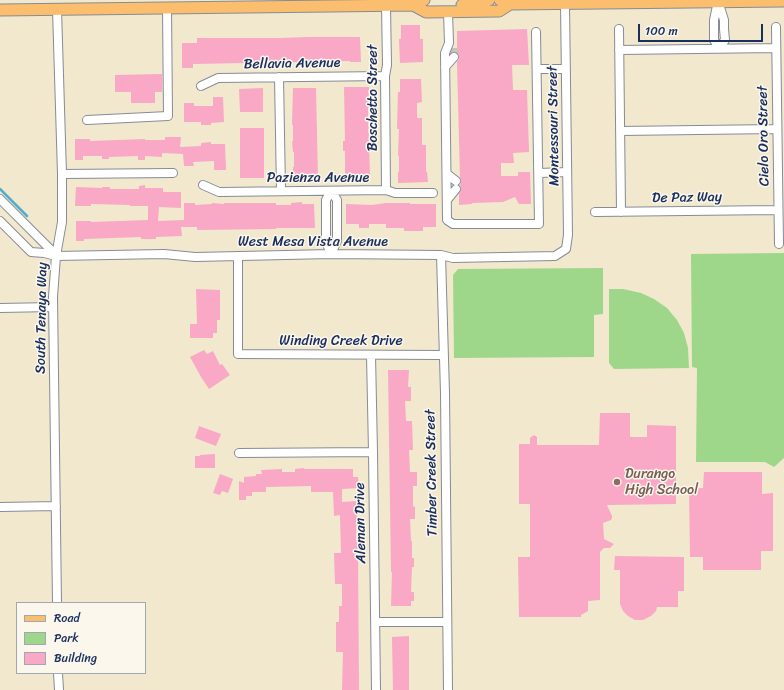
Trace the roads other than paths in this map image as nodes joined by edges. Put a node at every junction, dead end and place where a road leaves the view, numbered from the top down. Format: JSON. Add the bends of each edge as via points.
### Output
{"nodes":[{"id":1,"x":424,"y":0,"type":"edge"},
{"id":2,"x":489,"y":0,"type":"edge"},
{"id":3,"x":718,"y":1,"type":"junction"},
{"id":4,"x":784,"y":1,"type":"edge"},
{"id":5,"x":505,"y":2,"type":"edge"},
{"id":6,"x":122,"y":3,"type":"edge"},
{"id":7,"x":565,"y":4,"type":"junction"},
{"id":8,"x":413,"y":5,"type":"junction"},
{"id":9,"x":386,"y":6,"type":"junction"},
{"id":10,"x":167,"y":8,"type":"junction"},
{"id":11,"x":0,"y":10,"type":"edge"},
{"id":12,"x":57,"y":10,"type":"junction"},
{"id":13,"x":450,"y":12,"type":"junction"},
{"id":14,"x":776,"y":28,"type":"dead end"},
{"id":15,"x":619,"y":29,"type":"dead end"},
{"id":16,"x":714,"y":29,"type":"junction"},
{"id":17,"x":724,"y":29,"type":"junction"},
{"id":18,"x":536,"y":32,"type":"dead end"},
{"id":19,"x":719,"y":48,"type":"junction"},
{"id":20,"x":776,"y":48,"type":"junction"},
{"id":21,"x":452,"y":49,"type":"junction"},
{"id":22,"x":619,"y":50,"type":"junction"},
{"id":23,"x":445,"y":67,"type":"junction"},
{"id":24,"x":537,"y":69,"type":"junction"},
{"id":25,"x":566,"y":69,"type":"junction"},
{"id":26,"x":385,"y":76,"type":"junction"},
{"id":27,"x":279,"y":77,"type":"junction"},
{"id":28,"x":201,"y":86,"type":"dead end"},
{"id":29,"x":87,"y":120,"type":"dead end"},
{"id":30,"x":777,"y":129,"type":"junction"},
{"id":31,"x":620,"y":131,"type":"junction"},
{"id":32,"x":567,"y":172,"type":"junction"},
{"id":33,"x":173,"y":173,"type":"dead end"},
{"id":34,"x":539,"y":173,"type":"junction"},
{"id":35,"x":62,"y":174,"type":"junction"},
{"id":36,"x":447,"y":174,"type":"junction"},
{"id":37,"x":456,"y":181,"type":"dead end"},
{"id":38,"x":203,"y":185,"type":"dead end"},
{"id":39,"x":386,"y":190,"type":"junction"},
{"id":40,"x":456,"y":190,"type":"dead end"},
{"id":41,"x":281,"y":191,"type":"junction"},
{"id":42,"x":331,"y":191,"type":"junction"},
{"id":43,"x":433,"y":193,"type":"dead end"},
{"id":44,"x":0,"y":199,"type":"edge"},
{"id":45,"x":447,"y":200,"type":"junction"},
{"id":46,"x":778,"y":210,"type":"junction"},
{"id":47,"x":596,"y":212,"type":"dead end"},
{"id":48,"x":621,"y":212,"type":"junction"},
{"id":49,"x":0,"y":221,"type":"edge"},
{"id":50,"x":779,"y":244,"type":"dead end"},
{"id":51,"x":566,"y":249,"type":"joint"},
{"id":52,"x":331,"y":254,"type":"junction"},
{"id":53,"x":441,"y":255,"type":"junction"},
{"id":54,"x":56,"y":256,"type":"junction"},
{"id":55,"x":238,"y":256,"type":"junction"},
{"id":56,"x":53,"y":307,"type":"junction"},
{"id":57,"x":0,"y":308,"type":"edge"},
{"id":58,"x":371,"y":355,"type":"junction"},
{"id":59,"x":443,"y":355,"type":"junction"},
{"id":60,"x":373,"y":452,"type":"junction"},
{"id":61,"x":239,"y":453,"type":"dead end"},
{"id":62,"x":0,"y":506,"type":"edge"},
{"id":63,"x":56,"y":506,"type":"junction"},
{"id":64,"x":57,"y":602,"type":"edge"},
{"id":65,"x":376,"y":622,"type":"junction"},
{"id":66,"x":447,"y":622,"type":"junction"},
{"id":67,"x":58,"y":674,"type":"edge"},
{"id":68,"x":59,"y":690,"type":"edge"},
{"id":69,"x":376,"y":690,"type":"edge"},
{"id":70,"x":448,"y":690,"type":"edge"}],
"edges":[{"from":1,"to":8,"type":"main road"},
{"from":2,"to":13,"type":"main road","via":[[473,5],[458,5]]},
{"from":3,"to":4,"type":"main road"},
{"from":3,"to":7,"type":"main road"},
{"from":3,"to":16,"type":"street"},
{"from":3,"to":17,"type":"street"},
{"from":5,"to":7,"type":"main road"},
{"from":5,"to":13,"type":"main road","via":[[499,11]]},
{"from":6,"to":10,"type":"main road"},
{"from":6,"to":12,"type":"main road"},
{"from":7,"to":25,"type":"street","name":"Montessouri Street"},
{"from":8,"to":9,"type":"main road"},
{"from":8,"to":13,"type":"main road","via":[[426,12]]},
{"from":9,"to":10,"type":"main road"},
{"from":9,"to":26,"type":"street","name":"Boschetto Street"},
{"from":10,"to":29,"type":"street","via":[[168,116]]},
{"from":11,"to":12,"type":"main road"},
{"from":12,"to":35,"type":"street","name":"South Tenaya Way"},
{"from":13,"to":21,"type":"street"},
{"from":14,"to":20,"type":"street","name":"Cielo Oro Street"},
{"from":15,"to":22,"type":"street"},
{"from":16,"to":17,"type":"street"},
{"from":16,"to":19,"type":"street","via":[[714,40]]},
{"from":17,"to":19,"type":"street","via":[[725,40]]},
{"from":18,"to":24,"type":"street"},
{"from":19,"to":20,"type":"street"},
{"from":19,"to":22,"type":"street"},
{"from":20,"to":30,"type":"street","name":"Cielo Oro Street"},
{"from":21,"to":23,"type":"street"},
{"from":21,"to":23,"type":"street","via":[[445,53]]},
{"from":22,"to":31,"type":"street"},
{"from":23,"to":36,"type":"street"},
{"from":24,"to":25,"type":"street"},
{"from":24,"to":34,"type":"street"},
{"from":25,"to":32,"type":"street","name":"Montessouri Street"},
{"from":26,"to":27,"type":"street","name":"Bellavia Avenue"},
{"from":26,"to":39,"type":"street","name":"Boschetto Street"},
{"from":27,"to":28,"type":"street","name":"Bellavia Avenue","via":[[218,78]]},
{"from":27,"to":41,"type":"street"},
{"from":30,"to":31,"type":"street"},
{"from":30,"to":46,"type":"street","name":"Cielo Oro Street"},
{"from":31,"to":48,"type":"street"},
{"from":32,"to":34,"type":"street"},
{"from":32,"to":51,"type":"street","name":"Montessouri Street"},
{"from":33,"to":35,"type":"street"},
{"from":34,"to":45,"type":"street","via":[[539,224],[453,224],[447,220]]},
{"from":35,"to":54,"type":"street","name":"South Tenaya Way","via":[[62,222]]},
{"from":36,"to":37,"type":"street"},
{"from":36,"to":45,"type":"street"},
{"from":38,"to":41,"type":"street","name":"Pazienza Avenue","via":[[219,192]]},
{"from":39,"to":42,"type":"street","name":"Pazienza Avenue"},
{"from":39,"to":43,"type":"street","name":"Pazienza Avenue","via":[[394,193]]},
{"from":40,"to":45,"type":"street"},
{"from":41,"to":42,"type":"street","name":"Pazienza Avenue"},
{"from":42,"to":52,"type":"street","via":[[326,200],[326,242]]},
{"from":44,"to":54,"type":"street"},
{"from":46,"to":48,"type":"street","name":"De Paz Way"},
{"from":46,"to":50,"type":"street","name":"Cielo Oro Street"},
{"from":47,"to":48,"type":"street","name":"De Paz Way"},
{"from":49,"to":54,"type":"street","name":"West Mesa Vista Avenue","via":[[31,252]]},
{"from":51,"to":53,"type":"street","name":"West Mesa Vista Avenue","via":[[555,256],[452,258]]},
{"from":52,"to":53,"type":"street","name":"West Mesa Vista Avenue"},
{"from":52,"to":55,"type":"street","name":"West Mesa Vista Avenue"},
{"from":53,"to":59,"type":"street","name":"Timber Creek Street"},
{"from":54,"to":55,"type":"street","name":"West Mesa Vista Avenue"},
{"from":54,"to":56,"type":"street","name":"South Tenaya Way"},
{"from":55,"to":58,"type":"street","name":"Winding Creek Drive","via":[[238,354]]},
{"from":56,"to":57,"type":"street"},
{"from":56,"to":63,"type":"street","name":"South Tenaya Way"},
{"from":58,"to":59,"type":"street","name":"Winding Creek Drive"},
{"from":58,"to":60,"type":"street","name":"Aleman Drive"},
{"from":59,"to":66,"type":"street","name":"Timber Creek Street"},
{"from":60,"to":61,"type":"street"},
{"from":60,"to":65,"type":"street","name":"Aleman Drive"},
{"from":62,"to":63,"type":"street"},
{"from":63,"to":64,"type":"street","name":"South Tenaya Way"},
{"from":65,"to":66,"type":"street"},
{"from":65,"to":69,"type":"street","name":"Aleman Drive"},
{"from":66,"to":70,"type":"street","name":"Timber Creek Street"},
{"from":67,"to":68,"type":"street"}]}
